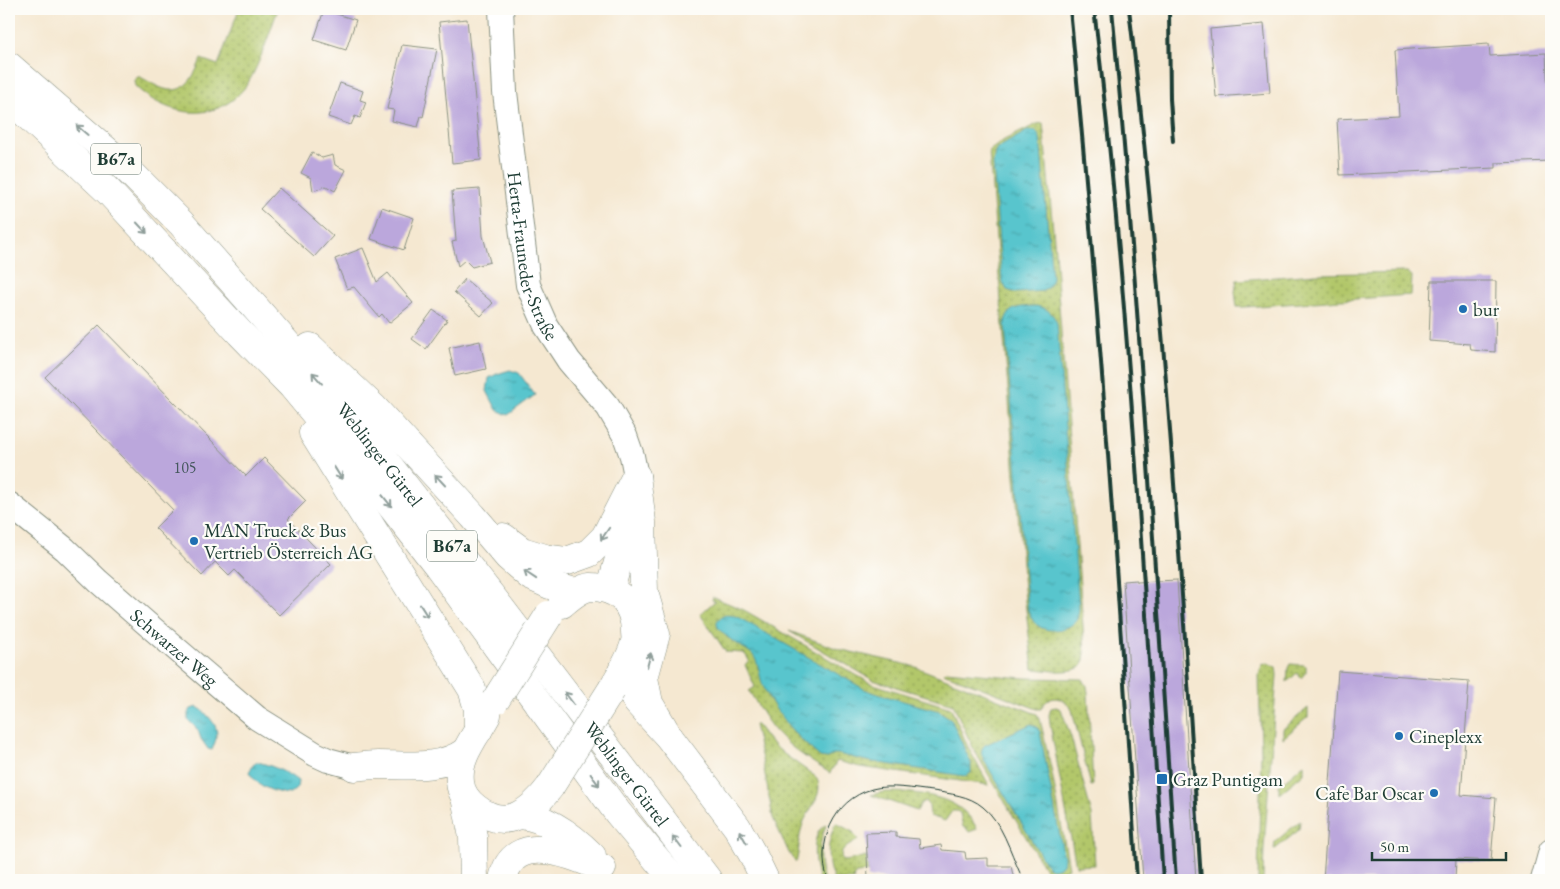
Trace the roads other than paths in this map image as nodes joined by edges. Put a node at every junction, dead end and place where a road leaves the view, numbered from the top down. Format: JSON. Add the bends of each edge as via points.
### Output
{"nodes":[{"id":1,"x":501,"y":9,"type":"edge"},
{"id":2,"x":9,"y":66,"type":"edge"},
{"id":3,"x":9,"y":98,"type":"edge"},
{"id":4,"x":181,"y":223,"type":"junction"},
{"id":5,"x":240,"y":333,"type":"junction"},
{"id":6,"x":636,"y":476,"type":"junction"},
{"id":7,"x":9,"y":504,"type":"edge"},
{"id":8,"x":474,"y":516,"type":"junction"},
{"id":9,"x":610,"y":590,"type":"junction"},
{"id":10,"x":575,"y":592,"type":"junction"},
{"id":11,"x":617,"y":680,"type":"junction"},
{"id":12,"x":668,"y":737,"type":"junction"},
{"id":13,"x":472,"y":742,"type":"junction"},
{"id":14,"x":354,"y":767,"type":"junction"},
{"id":15,"x":464,"y":793,"type":"junction"},
{"id":16,"x":514,"y":817,"type":"junction"},
{"id":17,"x":1551,"y":851,"type":"edge"},
{"id":18,"x":609,"y":874,"type":"edge"},
{"id":19,"x":474,"y":880,"type":"edge"},
{"id":20,"x":486,"y":880,"type":"edge"},
{"id":21,"x":503,"y":880,"type":"edge"},
{"id":22,"x":674,"y":880,"type":"edge"},
{"id":23,"x":708,"y":880,"type":"edge"},
{"id":24,"x":765,"y":880,"type":"edge"},
{"id":25,"x":1543,"y":880,"type":"edge"}],
"edges":[{"from":1,"to":6,"type":"street","name":"Herta-Frauneder-Straße","via":[[505,92],[528,285],[546,326],[569,361],[608,407],[625,436]]},
{"from":4,"to":2,"type":"main road","name":"Weblinger Gürtel","number":"B67a","one_way":true,"via":[[122,164]]},
{"from":3,"to":5,"type":"main road","name":"Weblinger Gürtel","number":"B67a","one_way":true,"via":[[109,192]]},
{"from":8,"to":4,"type":"main road","one_way":true,"via":[[374,408]]},
{"from":23,"to":4,"type":"main road","name":"Weblinger Gürtel","number":"B67a","one_way":true,"via":[[346,412]]},
{"from":5,"to":13,"type":"main road","one_way":true,"via":[[303,418],[472,688],[478,709]]},
{"from":5,"to":22,"type":"main road","name":"Weblinger Gürtel","number":"B67a","one_way":true,"via":[[292,386],[385,498],[484,627],[618,813]]},
{"from":6,"to":8,"type":"main road","one_way":true,"via":[[605,537],[589,552],[567,561],[522,551]]},
{"from":6,"to":9,"type":"main road","via":[[635,501]]},
{"from":12,"to":6,"type":"main road","one_way":true,"via":[[649,703],[644,678],[656,634],[644,592],[642,522]]},
{"from":7,"to":14,"type":"street","name":"Schwarzer Weg","via":[[65,549],[257,718],[315,754]]},
{"from":10,"to":8,"type":"main road","one_way":true,"via":[[550,586],[530,576],[508,557]]},
{"from":9,"to":10,"type":"main road","via":[[590,587]]},
{"from":9,"to":11,"type":"main road","via":[[625,599],[634,618],[636,641]]},
{"from":10,"to":13,"type":"main road","bridge":true,"via":[[549,614]]},
{"from":11,"to":12,"type":"main road"},
{"from":11,"to":16,"type":"main road","bridge":true,"via":[[550,786],[536,803]]},
{"from":24,"to":12,"type":"main road","one_way":true,"via":[[737,827]]},
{"from":13,"to":14,"type":"main road","via":[[457,758],[448,761],[422,766]]},
{"from":13,"to":15,"type":"main road","via":[[461,769],[460,783]]},
{"from":14,"to":15,"type":"main road","via":[[383,777],[452,784]]},
{"from":15,"to":16,"type":"main road","via":[[490,817]]},
{"from":15,"to":19,"type":"main road","via":[[473,836]]},
{"from":16,"to":18,"type":"main road","via":[[533,816],[544,821],[577,842]]},
{"from":16,"to":20,"type":"main road","via":[[498,827],[487,862]]},
{"from":17,"to":25,"type":"street"},
{"from":18,"to":21,"type":"main road","via":[[567,853],[536,850],[516,858],[505,871]]}]}
